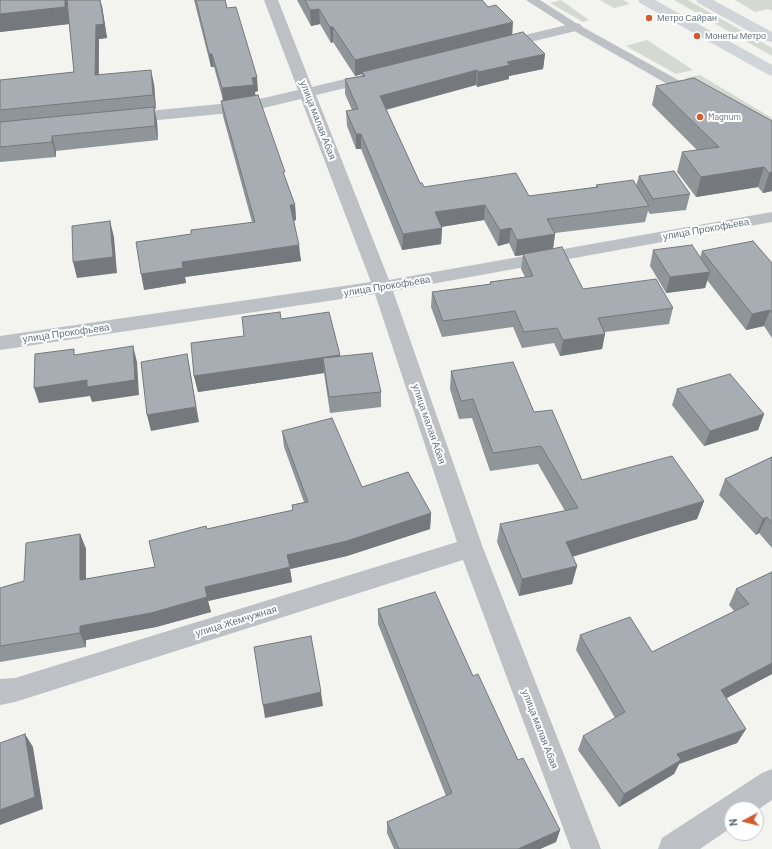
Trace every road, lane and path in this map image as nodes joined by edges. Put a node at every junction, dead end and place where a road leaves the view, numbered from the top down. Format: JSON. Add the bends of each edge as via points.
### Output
{"nodes":[{"id":1,"x":271,"y":0,"type":"edge"},
{"id":2,"x":532,"y":0,"type":"edge"},
{"id":3,"x":646,"y":0,"type":"edge"},
{"id":4,"x":703,"y":0,"type":"edge"},
{"id":5,"x":575,"y":27,"type":"junction"},
{"id":6,"x":772,"y":38,"type":"edge"},
{"id":7,"x":487,"y":48,"type":"edge"},
{"id":8,"x":772,"y":70,"type":"edge"},
{"id":9,"x":387,"y":74,"type":"edge"},
{"id":10,"x":307,"y":93,"type":"junction"},
{"id":11,"x":704,"y":99,"type":"edge"},
{"id":12,"x":110,"y":120,"type":"edge"},
{"id":13,"x":772,"y":217,"type":"edge"},
{"id":14,"x":382,"y":288,"type":"junction"},
{"id":15,"x":0,"y":343,"type":"edge"},
{"id":16,"x":471,"y":548,"type":"junction"},
{"id":17,"x":0,"y":692,"type":"edge"},
{"id":18,"x":772,"y":783,"type":"edge"},
{"id":19,"x":745,"y":801,"type":"edge"},
{"id":20,"x":724,"y":815,"type":"edge"},
{"id":21,"x":586,"y":849,"type":"edge"},
{"id":22,"x":673,"y":849,"type":"edge"}],
"edges":[{"from":1,"to":10,"type":"street","name":"улица малая Абая"},
{"from":2,"to":5,"type":"lane"},
{"from":3,"to":8,"type":"main road"},
{"from":4,"to":6,"type":"main road"},
{"from":5,"to":7,"type":"street"},
{"from":5,"to":11,"type":"lane"},
{"from":9,"to":10,"type":"street"},
{"from":10,"to":12,"type":"street","via":[[251,106]]},
{"from":10,"to":14,"type":"street","name":"улица малая Абая"},
{"from":13,"to":14,"type":"street","name":"улица Прокофьева"},
{"from":14,"to":15,"type":"street","name":"улица Прокофьева"},
{"from":14,"to":16,"type":"street","name":"улица малая Абая"},
{"from":16,"to":17,"type":"street","name":"улица Жемчужная"},
{"from":16,"to":21,"type":"street","name":"улица малая Абая"},
{"from":18,"to":19,"type":"street"},
{"from":20,"to":22,"type":"street"}]}
